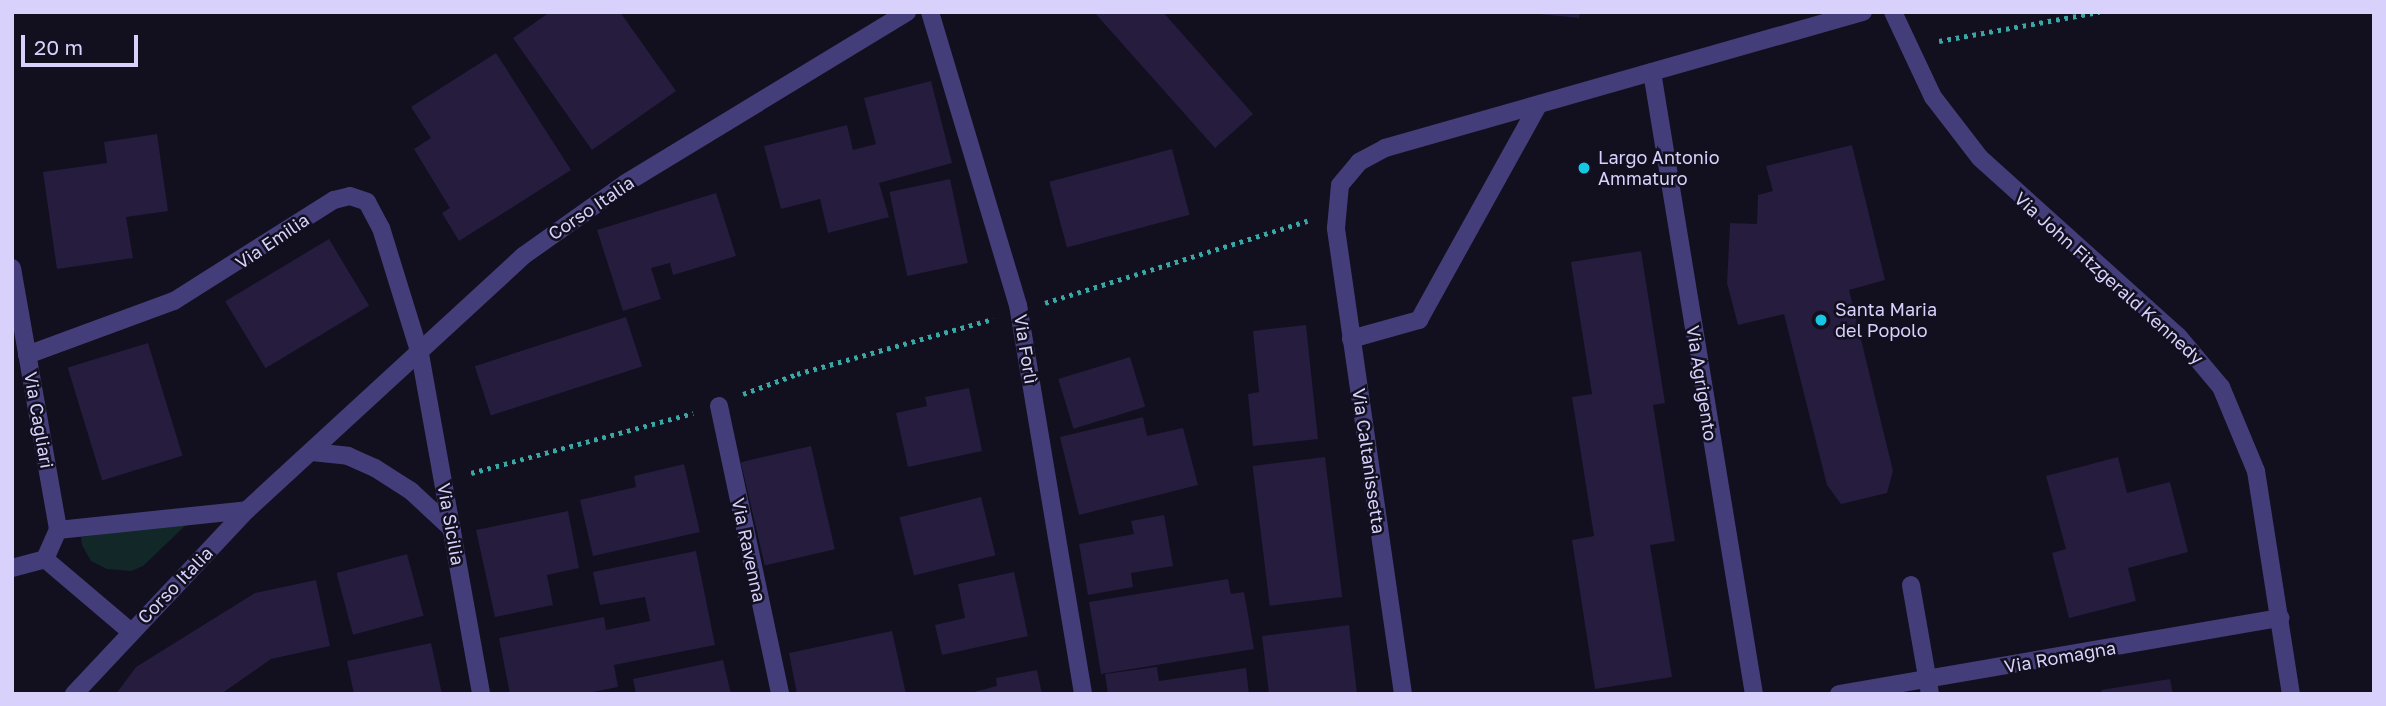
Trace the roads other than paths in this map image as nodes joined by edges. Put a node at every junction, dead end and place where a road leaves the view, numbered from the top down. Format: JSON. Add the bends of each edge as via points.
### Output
{"nodes":[{"id":1,"x":907,"y":12,"type":"edge"},
{"id":2,"x":930,"y":12,"type":"edge"},
{"id":3,"x":1863,"y":12,"type":"edge"},
{"id":4,"x":1893,"y":12,"type":"edge"},
{"id":5,"x":1652,"y":72,"type":"junction"},
{"id":6,"x":1538,"y":105,"type":"junction"},
{"id":7,"x":12,"y":268,"type":"edge"},
{"id":8,"x":1352,"y":339,"type":"junction"},
{"id":9,"x":420,"y":354,"type":"junction"},
{"id":10,"x":27,"y":355,"type":"junction"},
{"id":11,"x":719,"y":406,"type":"road end"},
{"id":12,"x":312,"y":452,"type":"junction"},
{"id":13,"x":247,"y":510,"type":"junction"},
{"id":14,"x":452,"y":529,"type":"junction"},
{"id":15,"x":58,"y":530,"type":"junction"},
{"id":16,"x":45,"y":559,"type":"junction"},
{"id":17,"x":12,"y":568,"type":"edge"},
{"id":18,"x":1911,"y":585,"type":"dead end"},
{"id":19,"x":2280,"y":618,"type":"junction"},
{"id":20,"x":130,"y":631,"type":"junction"},
{"id":21,"x":1928,"y":687,"type":"edge"},
{"id":22,"x":74,"y":694,"type":"edge"},
{"id":23,"x":481,"y":694,"type":"edge"},
{"id":24,"x":780,"y":694,"type":"edge"},
{"id":25,"x":1083,"y":694,"type":"edge"},
{"id":26,"x":1403,"y":694,"type":"edge"},
{"id":27,"x":1754,"y":694,"type":"edge"},
{"id":28,"x":1839,"y":694,"type":"edge"},
{"id":29,"x":2291,"y":694,"type":"edge"}],
"edges":[{"from":1,"to":9,"type":"street","name":"Corso Italia","via":[[590,207],[523,256]]},
{"from":2,"to":25,"type":"street","name":"Via Forlì","via":[[1019,311]]},
{"from":3,"to":5,"type":"street"},
{"from":4,"to":19,"type":"street","name":"Via John Fitzgerald Kennedy","via":[[1933,97],[1980,158],[2178,336],[2217,380],[2256,471]]},
{"from":5,"to":6,"type":"street"},
{"from":5,"to":27,"type":"street","name":"Via Agrigento"},
{"from":6,"to":8,"type":"street","via":[[1419,320]]},
{"from":6,"to":8,"type":"street","name":"Via Caltanissetta","via":[[1370,155],[1340,185],[1335,220]]},
{"from":7,"to":10,"type":"street","name":"Via Cagliari"},
{"from":8,"to":26,"type":"street","name":"Via Caltanissetta"},
{"from":9,"to":10,"type":"street","name":"Via Emilia","via":[[376,214],[367,202],[350,196],[324,206],[174,301]]},
{"from":9,"to":12,"type":"street","name":"Corso Italia"},
{"from":9,"to":14,"type":"street","name":"Via Sicilia"},
{"from":10,"to":15,"type":"street","name":"Via Cagliari"},
{"from":11,"to":24,"type":"street","name":"Via Ravenna"},
{"from":12,"to":13,"type":"street","name":"Corso Italia"},
{"from":12,"to":14,"type":"street","via":[[348,456],[375,468],[417,496]]},
{"from":13,"to":15,"type":"street"},
{"from":13,"to":20,"type":"street","name":"Corso Italia"},
{"from":14,"to":23,"type":"street","name":"Via Sicilia"},
{"from":15,"to":16,"type":"street"},
{"from":16,"to":17,"type":"street"},
{"from":16,"to":20,"type":"street"},
{"from":18,"to":21,"type":"street"},
{"from":19,"to":21,"type":"street","name":"Via Romagna"},
{"from":19,"to":29,"type":"street","name":"Via John Fitzgerald Kennedy"},
{"from":20,"to":22,"type":"street","name":"Corso Italia"},
{"from":21,"to":28,"type":"street","name":"Via Romagna"}]}
